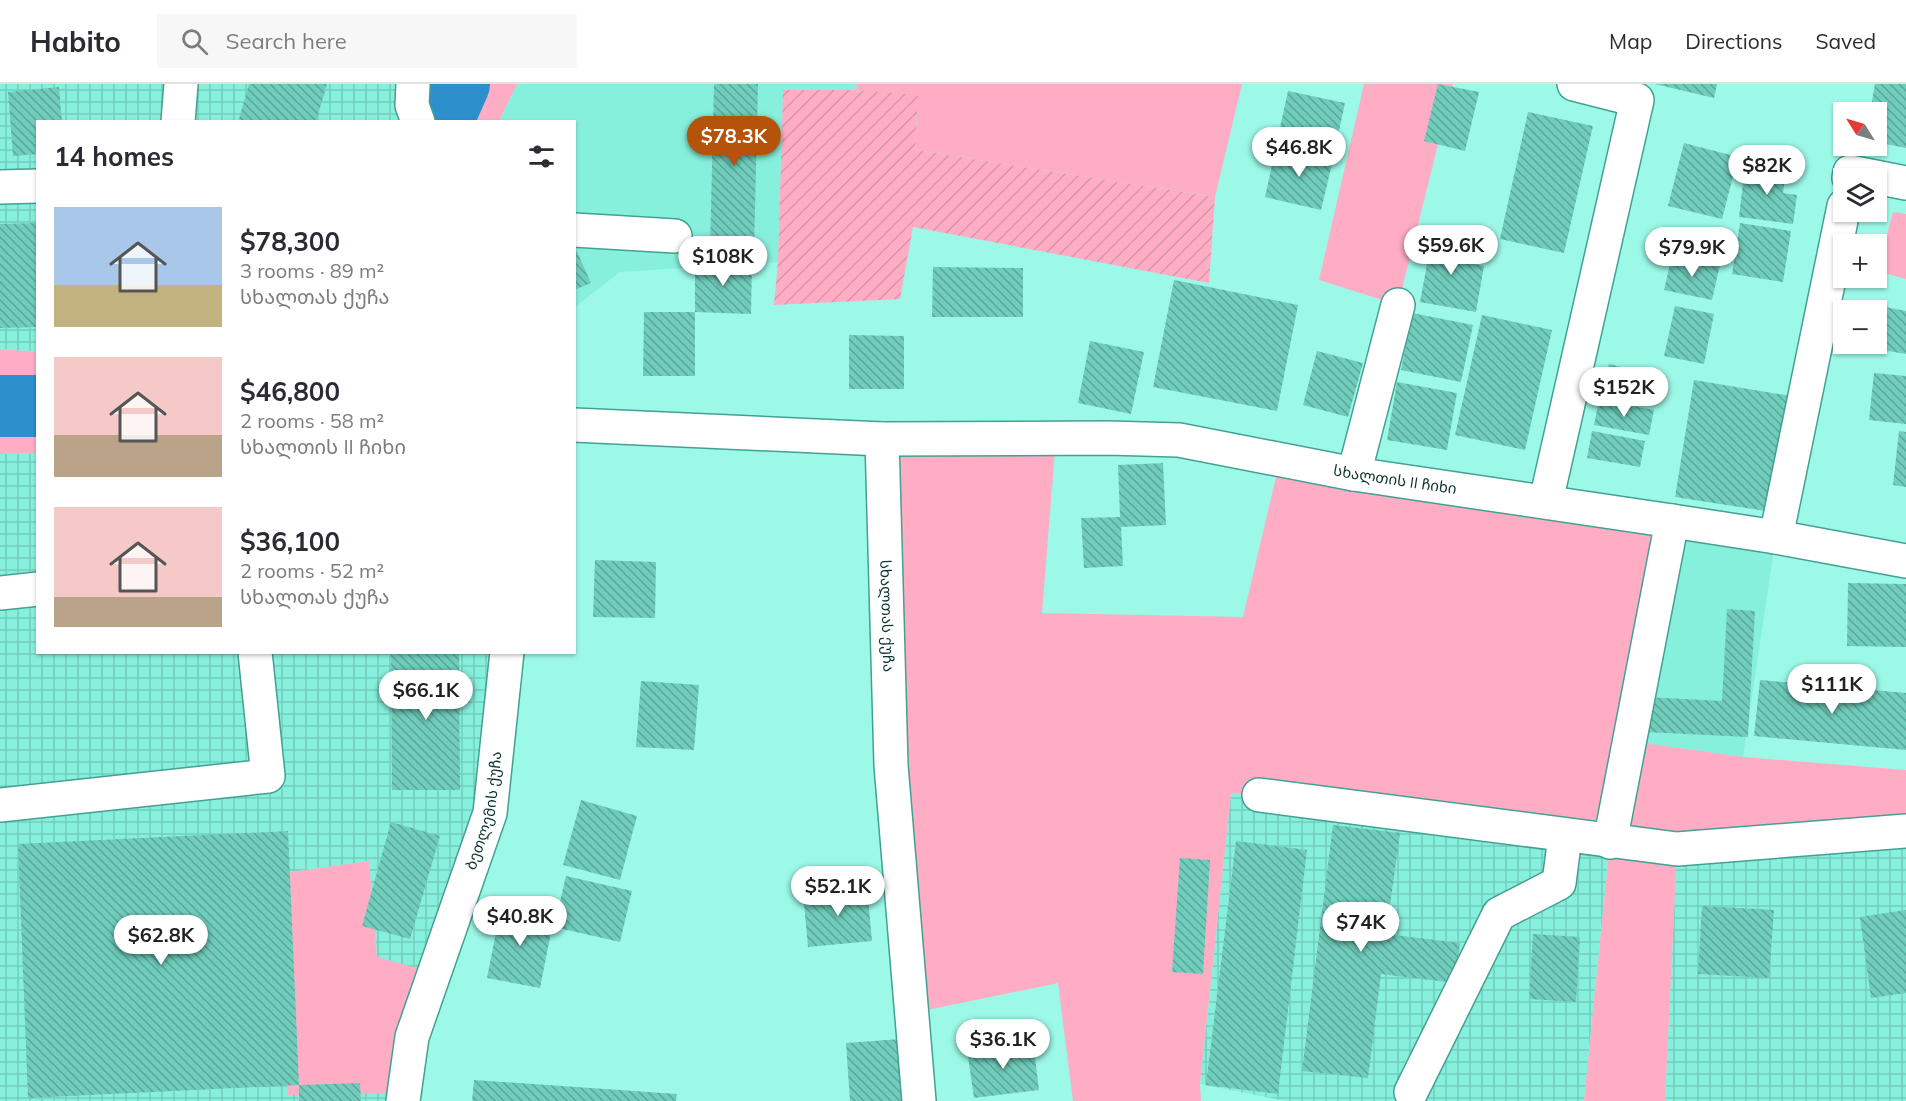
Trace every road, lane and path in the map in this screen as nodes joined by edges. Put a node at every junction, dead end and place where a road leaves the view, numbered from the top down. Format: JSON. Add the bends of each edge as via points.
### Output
{"nodes":[{"id":1,"x":181,"y":84,"type":"edge"},
{"id":2,"x":1574,"y":84,"type":"edge"},
{"id":3,"x":178,"y":120,"type":"edge"},
{"id":4,"x":1887,"y":179,"type":"edge"},
{"id":5,"x":1906,"y":183,"type":"edge"},
{"id":6,"x":36,"y":186,"type":"edge"},
{"id":7,"x":0,"y":187,"type":"edge"},
{"id":8,"x":1841,"y":222,"type":"edge"},
{"id":9,"x":576,"y":230,"type":"edge"},
{"id":10,"x":675,"y":236,"type":"dead end"},
{"id":11,"x":1398,"y":305,"type":"dead end"},
{"id":12,"x":576,"y":425,"type":"edge"},
{"id":13,"x":882,"y":439,"type":"junction"},
{"id":14,"x":1354,"y":474,"type":"junction"},
{"id":15,"x":1546,"y":501,"type":"junction"},
{"id":16,"x":1672,"y":521,"type":"junction"},
{"id":17,"x":1776,"y":537,"type":"junction"},
{"id":18,"x":1906,"y":561,"type":"edge"},
{"id":19,"x":36,"y":589,"type":"edge"},
{"id":20,"x":0,"y":593,"type":"edge"},
{"id":21,"x":255,"y":654,"type":"edge"},
{"id":22,"x":507,"y":654,"type":"edge"},
{"id":23,"x":1259,"y":795,"type":"dead end"},
{"id":24,"x":0,"y":805,"type":"edge"},
{"id":25,"x":1906,"y":831,"type":"edge"},
{"id":26,"x":1565,"y":836,"type":"junction"},
{"id":27,"x":1611,"y":842,"type":"junction"},
{"id":28,"x":1411,"y":1092,"type":"dead end"},
{"id":29,"x":403,"y":1101,"type":"edge"},
{"id":30,"x":919,"y":1101,"type":"edge"}],
"edges":[{"from":1,"to":3,"type":"street"},
{"from":2,"to":15,"type":"street","via":[[1637,100]]},
{"from":4,"to":5,"type":"street"},
{"from":6,"to":7,"type":"street"},
{"from":8,"to":17,"type":"street"},
{"from":9,"to":10,"type":"street"},
{"from":11,"to":14,"type":"street"},
{"from":12,"to":13,"type":"street"},
{"from":13,"to":14,"type":"street","name":"სხალთის II ჩიხი","via":[[1179,440]]},
{"from":13,"to":30,"type":"street","name":"სხალთას ქუჩა","via":[[891,765]]},
{"from":14,"to":15,"type":"street","name":"სხალთის II ჩიხი"},
{"from":15,"to":16,"type":"street","name":"სხალთის II ჩიხი"},
{"from":16,"to":17,"type":"street","name":"სხალთის II ჩიხი"},
{"from":16,"to":27,"type":"street"},
{"from":17,"to":18,"type":"street","name":"სხალთის II ჩიხი"},
{"from":19,"to":20,"type":"street"},
{"from":21,"to":24,"type":"street","via":[[268,776]]},
{"from":22,"to":29,"type":"street","name":"ბეთლემის ქუჩა","via":[[490,813],[412,1037]]},
{"from":23,"to":26,"type":"street"},
{"from":25,"to":27,"type":"street","via":[[1677,849]]},
{"from":26,"to":27,"type":"street"},
{"from":26,"to":28,"type":"street","via":[[1559,882],[1499,914]]}]}
